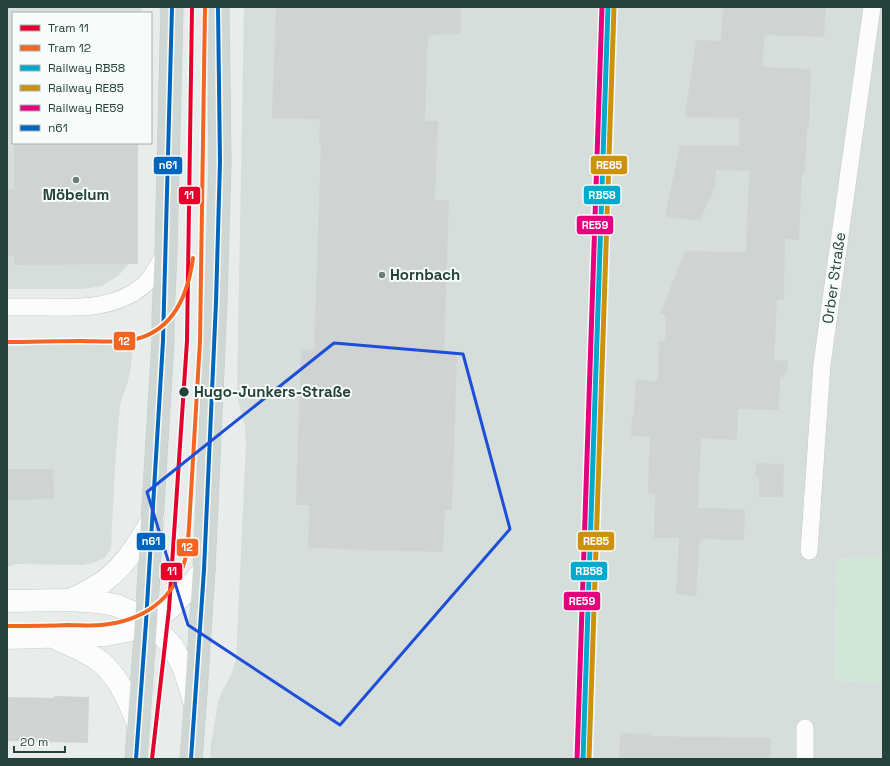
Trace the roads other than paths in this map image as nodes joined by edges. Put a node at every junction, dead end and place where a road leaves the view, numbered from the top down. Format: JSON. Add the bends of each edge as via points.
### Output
{"nodes":[{"id":1,"x":172,"y":7,"type":"edge"},
{"id":2,"x":218,"y":7,"type":"edge"},
{"id":3,"x":872,"y":7,"type":"edge"},
{"id":4,"x":166,"y":251,"type":"junction"},
{"id":5,"x":7,"y":307,"type":"edge"},
{"id":6,"x":153,"y":519,"type":"junction"},
{"id":7,"x":809,"y":551,"type":"dead end"},
{"id":8,"x":204,"y":570,"type":"junction"},
{"id":9,"x":69,"y":600,"type":"junction"},
{"id":10,"x":7,"y":601,"type":"edge"},
{"id":11,"x":146,"y":622,"type":"junction"},
{"id":12,"x":53,"y":637,"type":"junction"},
{"id":13,"x":7,"y":638,"type":"edge"},
{"id":14,"x":195,"y":708,"type":"junction"},
{"id":15,"x":138,"y":724,"type":"junction"},
{"id":16,"x":806,"y":728,"type":"dead end"},
{"id":17,"x":136,"y":759,"type":"edge"},
{"id":18,"x":191,"y":759,"type":"edge"},
{"id":19,"x":805,"y":759,"type":"edge"}],
"edges":[{"from":1,"to":4,"type":"main road"},
{"from":2,"to":8,"type":"main road","via":[[220,176]]},
{"from":3,"to":7,"type":"street","name":"Orber Straße","via":[[822,364]]},
{"from":4,"to":5,"type":"street","via":[[157,269],[144,285],[125,297],[87,307]]},
{"from":4,"to":6,"type":"main road"},
{"from":6,"to":9,"type":"main road","via":[[131,554],[114,573],[96,587]]},
{"from":6,"to":11,"type":"main road"},
{"from":8,"to":11,"type":"main road","via":[[169,609]]},
{"from":8,"to":14,"type":"main road"},
{"from":9,"to":10,"type":"main road"},
{"from":9,"to":11,"type":"main road","via":[[115,605]]},
{"from":11,"to":12,"type":"main road","via":[[127,632]]},
{"from":11,"to":14,"type":"main road","via":[[173,647],[184,669]]},
{"from":11,"to":15,"type":"main road"},
{"from":12,"to":13,"type":"main road"},
{"from":12,"to":15,"type":"main road","via":[[84,651],[102,663],[119,683]]},
{"from":14,"to":18,"type":"main road"},
{"from":15,"to":17,"type":"main road"},
{"from":16,"to":19,"type":"street"}]}
